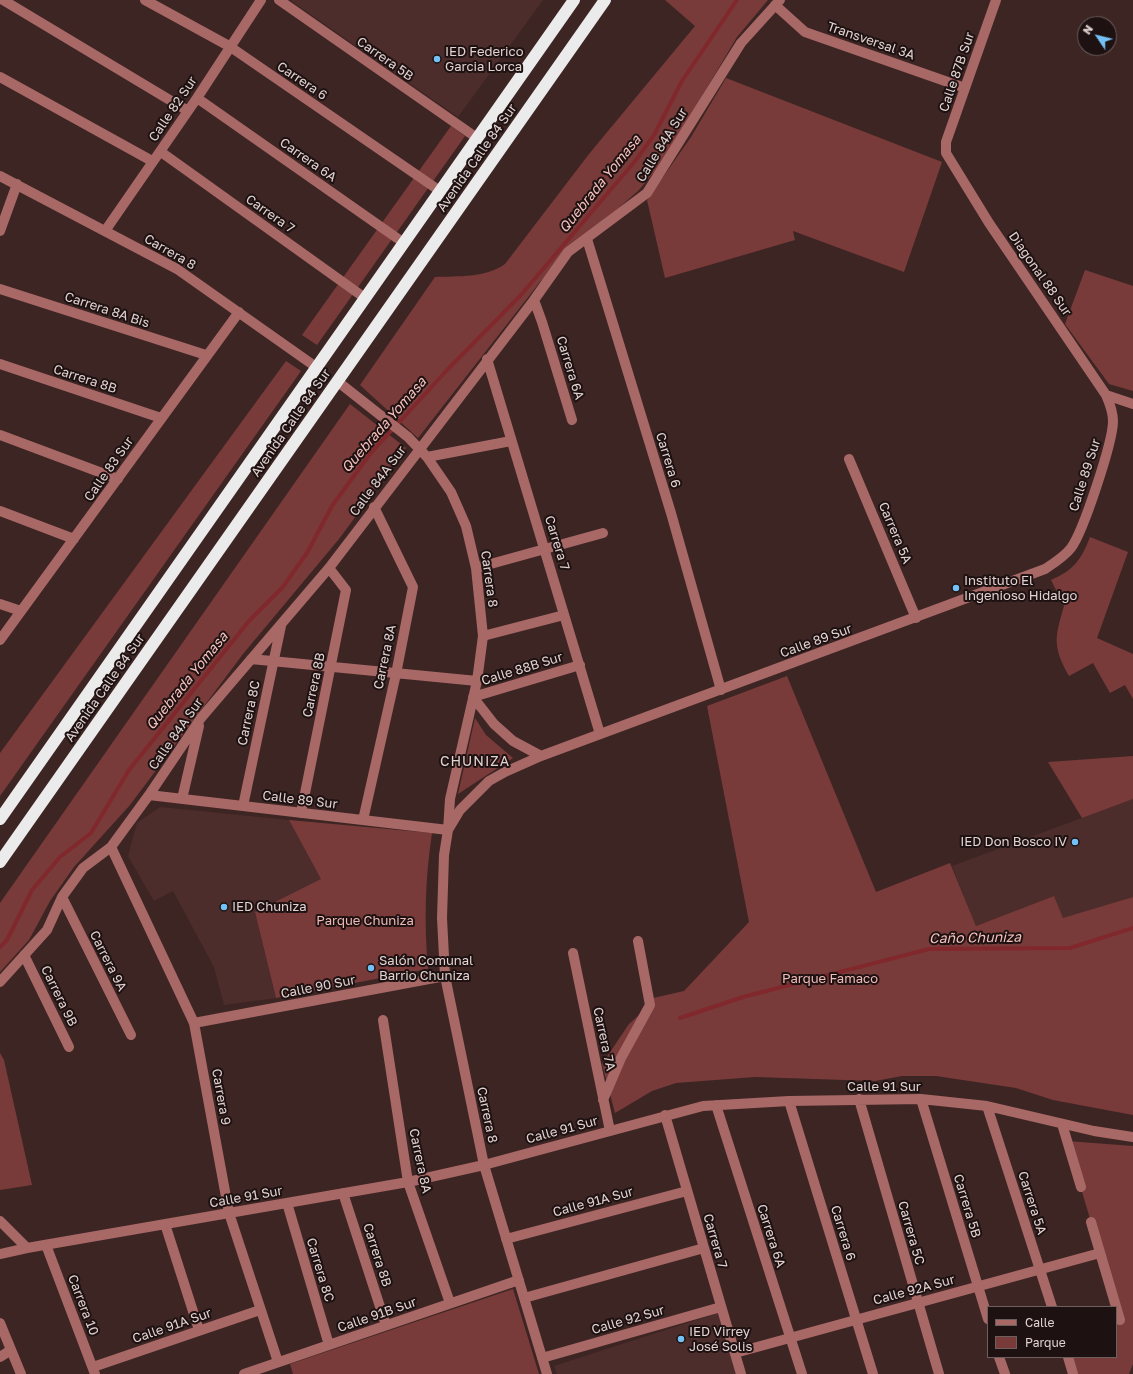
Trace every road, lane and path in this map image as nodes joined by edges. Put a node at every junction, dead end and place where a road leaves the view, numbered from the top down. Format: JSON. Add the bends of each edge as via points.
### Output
{"nodes":[{"id":1,"x":3,"y":0,"type":"edge"},
{"id":2,"x":145,"y":0,"type":"edge"},
{"id":3,"x":261,"y":0,"type":"edge"},
{"id":4,"x":279,"y":0,"type":"edge"},
{"id":5,"x":574,"y":0,"type":"edge"},
{"id":6,"x":605,"y":0,"type":"edge"},
{"id":7,"x":996,"y":0,"type":"edge"},
{"id":8,"x":778,"y":3,"type":"edge"},
{"id":9,"x":229,"y":46,"type":"junction"},
{"id":10,"x":0,"y":77,"type":"edge"},
{"id":11,"x":965,"y":88,"type":"junction"},
{"id":12,"x":197,"y":98,"type":"junction"},
{"id":13,"x":188,"y":111,"type":"junction"},
{"id":14,"x":477,"y":138,"type":"junction"},
{"id":15,"x":161,"y":152,"type":"junction"},
{"id":16,"x":946,"y":153,"type":"joint"},
{"id":17,"x":152,"y":161,"type":"junction"},
{"id":18,"x":0,"y":176,"type":"edge"},
{"id":19,"x":17,"y":184,"type":"junction"},
{"id":20,"x":440,"y":191,"type":"junction"},
{"id":21,"x":0,"y":231,"type":"edge"},
{"id":22,"x":105,"y":231,"type":"junction"},
{"id":23,"x":587,"y":239,"type":"junction"},
{"id":24,"x":404,"y":243,"type":"junction"},
{"id":25,"x":0,"y":288,"type":"edge"},
{"id":26,"x":365,"y":298,"type":"junction"},
{"id":27,"x":534,"y":300,"type":"junction"},
{"id":28,"x":239,"y":312,"type":"junction"},
{"id":29,"x":206,"y":355,"type":"junction"},
{"id":30,"x":487,"y":359,"type":"junction"},
{"id":31,"x":0,"y":364,"type":"edge"},
{"id":32,"x":316,"y":367,"type":"junction"},
{"id":33,"x":337,"y":381,"type":"junction"},
{"id":34,"x":1106,"y":395,"type":"junction"},
{"id":35,"x":1133,"y":404,"type":"edge"},
{"id":36,"x":1112,"y":410,"type":"joint"},
{"id":37,"x":161,"y":418,"type":"junction"},
{"id":38,"x":572,"y":420,"type":"dead end"},
{"id":39,"x":0,"y":435,"type":"edge"},
{"id":40,"x":511,"y":441,"type":"junction"},
{"id":41,"x":419,"y":448,"type":"junction"},
{"id":42,"x":427,"y":457,"type":"junction"},
{"id":43,"x":850,"y":459,"type":"dead end"},
{"id":44,"x":118,"y":479,"type":"junction"},
{"id":45,"x":374,"y":507,"type":"junction"},
{"id":46,"x":0,"y":511,"type":"edge"},
{"id":47,"x":603,"y":533,"type":"dead end"},
{"id":48,"x":74,"y":539,"type":"junction"},
{"id":49,"x":544,"y":549,"type":"junction"},
{"id":50,"x":329,"y":568,"type":"junction"},
{"id":51,"x":476,"y":568,"type":"junction"},
{"id":52,"x":0,"y":604,"type":"edge"},
{"id":53,"x":21,"y":611,"type":"junction"},
{"id":54,"x":564,"y":614,"type":"junction"},
{"id":55,"x":916,"y":618,"type":"junction"},
{"id":56,"x":281,"y":624,"type":"junction"},
{"id":57,"x":483,"y":636,"type":"junction"},
{"id":58,"x":0,"y":640,"type":"edge"},
{"id":59,"x":251,"y":659,"type":"junction"},
{"id":60,"x":273,"y":662,"type":"junction"},
{"id":61,"x":580,"y":665,"type":"junction"},
{"id":62,"x":330,"y":667,"type":"junction"},
{"id":63,"x":396,"y":674,"type":"junction"},
{"id":64,"x":476,"y":682,"type":"junction"},
{"id":65,"x":721,"y":690,"type":"junction"},
{"id":66,"x":473,"y":697,"type":"junction"},
{"id":67,"x":201,"y":718,"type":"junction"},
{"id":68,"x":600,"y":734,"type":"junction"},
{"id":69,"x":541,"y":756,"type":"junction"},
{"id":70,"x":149,"y":795,"type":"junction"},
{"id":71,"x":182,"y":799,"type":"junction"},
{"id":72,"x":243,"y":806,"type":"junction"},
{"id":73,"x":301,"y":813,"type":"junction"},
{"id":74,"x":0,"y":819,"type":"edge"},
{"id":75,"x":363,"y":820,"type":"junction"},
{"id":76,"x":448,"y":830,"type":"junction"},
{"id":77,"x":111,"y":847,"type":"junction"},
{"id":78,"x":444,"y":855,"type":"joint"},
{"id":79,"x":0,"y":862,"type":"edge"},
{"id":80,"x":62,"y":898,"type":"junction"},
{"id":81,"x":638,"y":941,"type":"dead end"},
{"id":82,"x":573,"y":953,"type":"dead end"},
{"id":83,"x":24,"y":955,"type":"junction"},
{"id":84,"x":445,"y":976,"type":"junction"},
{"id":85,"x":0,"y":982,"type":"edge"},
{"id":86,"x":383,"y":1020,"type":"dead end"},
{"id":87,"x":194,"y":1023,"type":"junction"},
{"id":88,"x":131,"y":1035,"type":"dead end"},
{"id":89,"x":70,"y":1047,"type":"dead end"},
{"id":90,"x":859,"y":1099,"type":"junction"},
{"id":91,"x":921,"y":1099,"type":"junction"},
{"id":92,"x":603,"y":1100,"type":"junction"},
{"id":93,"x":789,"y":1101,"type":"junction"},
{"id":94,"x":716,"y":1105,"type":"junction"},
{"id":95,"x":987,"y":1106,"type":"junction"},
{"id":96,"x":665,"y":1115,"type":"junction"},
{"id":97,"x":1062,"y":1124,"type":"junction"},
{"id":98,"x":610,"y":1131,"type":"junction"},
{"id":99,"x":1133,"y":1137,"type":"edge"},
{"id":100,"x":484,"y":1165,"type":"junction"},
{"id":101,"x":408,"y":1182,"type":"junction"},
{"id":102,"x":1081,"y":1187,"type":"dead end"},
{"id":103,"x":687,"y":1191,"type":"junction"},
{"id":104,"x":344,"y":1193,"type":"junction"},
{"id":105,"x":287,"y":1203,"type":"junction"},
{"id":106,"x":229,"y":1213,"type":"junction"},
{"id":107,"x":0,"y":1221,"type":"edge"},
{"id":108,"x":1091,"y":1222,"type":"dead end"},
{"id":109,"x":165,"y":1224,"type":"junction"},
{"id":110,"x":506,"y":1239,"type":"junction"},
{"id":111,"x":46,"y":1245,"type":"junction"},
{"id":112,"x":27,"y":1248,"type":"junction"},
{"id":113,"x":704,"y":1248,"type":"junction"},
{"id":114,"x":1100,"y":1253,"type":"junction"},
{"id":115,"x":0,"y":1254,"type":"edge"},
{"id":116,"x":1040,"y":1269,"type":"junction"},
{"id":117,"x":519,"y":1280,"type":"junction"},
{"id":118,"x":978,"y":1286,"type":"junction"},
{"id":119,"x":524,"y":1298,"type":"junction"},
{"id":120,"x":450,"y":1303,"type":"junction"},
{"id":121,"x":918,"y":1303,"type":"junction"},
{"id":122,"x":1052,"y":1306,"type":"edge"},
{"id":123,"x":1116,"y":1306,"type":"edge"},
{"id":124,"x":721,"y":1307,"type":"junction"},
{"id":125,"x":260,"y":1310,"type":"junction"},
{"id":126,"x":1117,"y":1310,"type":"edge"},
{"id":127,"x":987,"y":1316,"type":"edge"},
{"id":128,"x":856,"y":1320,"type":"junction"},
{"id":129,"x":1120,"y":1320,"type":"dead end"},
{"id":130,"x":0,"y":1323,"type":"edge"},
{"id":131,"x":386,"y":1326,"type":"junction"},
{"id":132,"x":199,"y":1330,"type":"junction"},
{"id":133,"x":790,"y":1338,"type":"junction"},
{"id":134,"x":329,"y":1345,"type":"junction"},
{"id":135,"x":11,"y":1350,"type":"junction"},
{"id":136,"x":735,"y":1353,"type":"junction"},
{"id":137,"x":0,"y":1357,"type":"edge"},
{"id":138,"x":542,"y":1358,"type":"junction"},
{"id":139,"x":999,"y":1358,"type":"edge"},
{"id":140,"x":1068,"y":1358,"type":"edge"},
{"id":141,"x":278,"y":1362,"type":"junction"},
{"id":142,"x":94,"y":1370,"type":"edge"},
{"id":143,"x":21,"y":1374,"type":"edge"},
{"id":144,"x":244,"y":1374,"type":"edge"},
{"id":145,"x":547,"y":1374,"type":"edge"},
{"id":146,"x":741,"y":1374,"type":"edge"},
{"id":147,"x":802,"y":1374,"type":"edge"},
{"id":148,"x":873,"y":1374,"type":"edge"},
{"id":149,"x":939,"y":1374,"type":"edge"},
{"id":150,"x":1004,"y":1374,"type":"edge"},
{"id":151,"x":1073,"y":1374,"type":"edge"}],
"edges":[{"from":1,"to":13,"type":"street"},
{"from":2,"to":9,"type":"street","name":"Carrera 6"},
{"from":3,"to":9,"type":"street","name":"Calle 82 Sur"},
{"from":4,"to":14,"type":"street","name":"Carrera 5B"},
{"from":5,"to":14,"type":"highway","name":"Avenida Calle 84 Sur"},
{"from":6,"to":33,"type":"highway","name":"Avenida Calle 84 Sur"},
{"from":7,"to":11,"type":"street","name":"Calle 87B Sur"},
{"from":8,"to":11,"type":"street","name":"Transversal 3A","via":[[805,32]]},
{"from":8,"to":23,"type":"street","name":"Calle 84A Sur","via":[[741,43],[647,193]]},
{"from":9,"to":12,"type":"street","name":"Calle 82 Sur"},
{"from":9,"to":20,"type":"street","name":"Carrera 6"},
{"from":10,"to":17,"type":"street"},
{"from":11,"to":16,"type":"street","name":"Calle 87B Sur","via":[[946,142]]},
{"from":12,"to":13,"type":"street","name":"Calle 82 Sur"},
{"from":12,"to":24,"type":"street","name":"Carrera 6A"},
{"from":13,"to":15,"type":"street","name":"Calle 82 Sur"},
{"from":14,"to":20,"type":"highway","name":"Avenida Calle 84 Sur"},
{"from":15,"to":17,"type":"street","name":"Calle 82 Sur"},
{"from":15,"to":26,"type":"street","name":"Carrera 7"},
{"from":16,"to":34,"type":"street","name":"Diagonal 88 Sur","via":[[989,223]]},
{"from":17,"to":22,"type":"street","name":"Calle 82 Sur"},
{"from":18,"to":19,"type":"street","name":"Carrera 8"},
{"from":19,"to":21,"type":"street"},
{"from":19,"to":22,"type":"street","name":"Carrera 8"},
{"from":20,"to":24,"type":"highway","name":"Avenida Calle 84 Sur"},
{"from":22,"to":28,"type":"street","name":"Carrera 8","via":[[177,269]]},
{"from":23,"to":27,"type":"street","name":"Calle 84A Sur","via":[[568,252]]},
{"from":23,"to":65,"type":"street","name":"Carrera 6","via":[[671,513]]},
{"from":24,"to":26,"type":"highway","name":"Avenida Calle 84 Sur"},
{"from":25,"to":29,"type":"street","name":"Carrera 8A Bis"},
{"from":26,"to":32,"type":"highway","name":"Avenida Calle 84 Sur"},
{"from":27,"to":30,"type":"street","name":"Calle 84A Sur"},
{"from":27,"to":38,"type":"street","name":"Carrera 6A"},
{"from":28,"to":29,"type":"street","name":"Calle 83 Sur"},
{"from":28,"to":32,"type":"street","name":"Carrera 8"},
{"from":29,"to":37,"type":"street","name":"Calle 83 Sur"},
{"from":30,"to":40,"type":"street","name":"Carrera 7"},
{"from":30,"to":41,"type":"street","name":"Calle 84A Sur"},
{"from":31,"to":37,"type":"street","name":"Carrera 8B"},
{"from":32,"to":74,"type":"highway","name":"Avenida Calle 84 Sur"},
{"from":33,"to":41,"type":"street","name":"Carrera 8"},
{"from":33,"to":79,"type":"highway","name":"Avenida Calle 84 Sur"},
{"from":34,"to":35,"type":"street"},
{"from":34,"to":36,"type":"street","name":"Diagonal 88 Sur"},
{"from":36,"to":55,"type":"street","name":"Calle 89 Sur","via":[[1113,431],[1078,538],[1070,549],[1045,569]]},
{"from":37,"to":44,"type":"street","name":"Calle 83 Sur"},
{"from":39,"to":44,"type":"street"},
{"from":40,"to":42,"type":"street"},
{"from":40,"to":49,"type":"street","name":"Carrera 7"},
{"from":41,"to":42,"type":"street","name":"Carrera 8"},
{"from":41,"to":45,"type":"street","name":"Calle 84A Sur"},
{"from":42,"to":51,"type":"street","name":"Carrera 8","via":[[451,492],[466,526]]},
{"from":43,"to":55,"type":"street","name":"Carrera 5A"},
{"from":44,"to":48,"type":"street","name":"Calle 83 Sur"},
{"from":45,"to":50,"type":"street","name":"Calle 84A Sur"},
{"from":45,"to":63,"type":"street","name":"Carrera 8A","via":[[413,586]]},
{"from":46,"to":48,"type":"street"},
{"from":47,"to":49,"type":"street"},
{"from":48,"to":53,"type":"street","name":"Calle 83 Sur"},
{"from":49,"to":51,"type":"street"},
{"from":49,"to":54,"type":"street","name":"Carrera 7"},
{"from":50,"to":56,"type":"street","name":"Calle 84A Sur"},
{"from":50,"to":62,"type":"street","name":"Carrera 8B","via":[[346,590]]},
{"from":51,"to":57,"type":"street","name":"Carrera 8"},
{"from":52,"to":53,"type":"street"},
{"from":53,"to":58,"type":"street","name":"Calle 83 Sur"},
{"from":54,"to":57,"type":"street"},
{"from":54,"to":61,"type":"street","name":"Carrera 7"},
{"from":55,"to":65,"type":"street","name":"Calle 89 Sur"},
{"from":56,"to":59,"type":"street","name":"Calle 84A Sur"},
{"from":56,"to":60,"type":"street","name":"Carrera 8C"},
{"from":57,"to":64,"type":"street","name":"Carrera 8"},
{"from":59,"to":60,"type":"street","name":"Calle 88B Sur"},
{"from":59,"to":67,"type":"street","name":"Calle 84A Sur"},
{"from":60,"to":62,"type":"street","name":"Calle 88B Sur"},
{"from":60,"to":72,"type":"street","name":"Carrera 8C"},
{"from":61,"to":66,"type":"street","name":"Calle 88B Sur"},
{"from":61,"to":68,"type":"street","name":"Carrera 7"},
{"from":62,"to":63,"type":"street","name":"Calle 88B Sur"},
{"from":62,"to":73,"type":"street","name":"Carrera 8B"},
{"from":63,"to":64,"type":"street","name":"Calle 88B Sur"},
{"from":63,"to":75,"type":"street","name":"Carrera 8A"},
{"from":64,"to":66,"type":"street","name":"Carrera 8"},
{"from":65,"to":68,"type":"street","name":"Calle 89 Sur"},
{"from":66,"to":69,"type":"street","via":[[494,724],[513,741]]},
{"from":66,"to":76,"type":"street","name":"Carrera 8","via":[[450,799]]},
{"from":67,"to":70,"type":"street","name":"Calle 84A Sur"},
{"from":67,"to":71,"type":"street"},
{"from":68,"to":69,"type":"street","name":"Calle 89 Sur"},
{"from":69,"to":76,"type":"street","name":"Calle 89 Sur","via":[[489,781],[460,810]]},
{"from":70,"to":71,"type":"street","name":"Calle 89 Sur"},
{"from":70,"to":77,"type":"street","name":"Calle 84A Sur"},
{"from":71,"to":72,"type":"street","name":"Calle 89 Sur"},
{"from":72,"to":73,"type":"street","name":"Calle 89 Sur"},
{"from":73,"to":75,"type":"street","name":"Calle 89 Sur"},
{"from":75,"to":76,"type":"street","name":"Calle 89 Sur"},
{"from":76,"to":78,"type":"street","name":"Calle 89 Sur"},
{"from":77,"to":80,"type":"street","name":"Calle 84A Sur","via":[[83,868]]},
{"from":77,"to":87,"type":"street","name":"Carrera 9"},
{"from":78,"to":84,"type":"street","name":"Carrera 8","via":[[442,918]]},
{"from":80,"to":83,"type":"street","name":"Calle 84A Sur","via":[[47,930]]},
{"from":80,"to":88,"type":"street","name":"Carrera 9A"},
{"from":81,"to":92,"type":"street","via":[[650,1005],[621,1058]]},
{"from":82,"to":92,"type":"street","name":"Carrera 7A"},
{"from":83,"to":85,"type":"street","name":"Calle 84A Sur"},
{"from":83,"to":89,"type":"street","name":"Carrera 9B"},
{"from":84,"to":87,"type":"street","name":"Calle 90 Sur"},
{"from":84,"to":100,"type":"street","name":"Carrera 8"},
{"from":86,"to":101,"type":"street","name":"Carrera 8A"},
{"from":87,"to":106,"type":"street","name":"Carrera 9"},
{"from":90,"to":91,"type":"street","name":"Calle 91 Sur"},
{"from":90,"to":93,"type":"street","name":"Calle 91 Sur"},
{"from":90,"to":121,"type":"street","name":"Carrera 5C"},
{"from":91,"to":95,"type":"street","name":"Calle 91 Sur"},
{"from":91,"to":118,"type":"street","name":"Carrera 5B"},
{"from":92,"to":98,"type":"street","name":"Carrera 7A"},
{"from":93,"to":94,"type":"street","name":"Calle 91 Sur"},
{"from":93,"to":128,"type":"street","name":"Carrera 6"},
{"from":94,"to":96,"type":"street","name":"Calle 91 Sur","via":[[690,1108]]},
{"from":94,"to":133,"type":"street","name":"Carrera 6A"},
{"from":95,"to":97,"type":"street","name":"Calle 91 Sur"},
{"from":95,"to":116,"type":"street","name":"Carrera 5A"},
{"from":96,"to":98,"type":"street","name":"Calle 91 Sur"},
{"from":96,"to":103,"type":"street","name":"Carrera 7"},
{"from":97,"to":99,"type":"street","name":"Calle 91 Sur"},
{"from":97,"to":102,"type":"street"},
{"from":98,"to":100,"type":"street","name":"Calle 91 Sur"},
{"from":100,"to":101,"type":"street","name":"Calle 91 Sur"},
{"from":100,"to":110,"type":"street","name":"Carrera 8"},
{"from":101,"to":104,"type":"street","name":"Calle 91 Sur"},
{"from":101,"to":120,"type":"street","name":"Carrera 8A"},
{"from":103,"to":110,"type":"street","name":"Calle 91A Sur"},
{"from":103,"to":113,"type":"street","name":"Carrera 7"},
{"from":104,"to":105,"type":"street","name":"Calle 91 Sur"},
{"from":104,"to":131,"type":"street","name":"Carrera 8B"},
{"from":105,"to":106,"type":"street","name":"Calle 91 Sur"},
{"from":105,"to":134,"type":"street","name":"Carrera 8C"},
{"from":106,"to":109,"type":"street","name":"Calle 91 Sur"},
{"from":106,"to":125,"type":"street","name":"Carrera 9"},
{"from":107,"to":112,"type":"street"},
{"from":108,"to":114,"type":"street"},
{"from":109,"to":111,"type":"street","name":"Calle 91 Sur"},
{"from":109,"to":132,"type":"street"},
{"from":110,"to":117,"type":"street","name":"Carrera 8"},
{"from":111,"to":112,"type":"street","name":"Calle 91 Sur"},
{"from":111,"to":142,"type":"street","name":"Carrera 10"},
{"from":112,"to":115,"type":"street","name":"Calle 91 Sur"},
{"from":113,"to":119,"type":"street"},
{"from":113,"to":124,"type":"street","name":"Carrera 7"},
{"from":114,"to":116,"type":"street","name":"Calle 92A Sur"},
{"from":114,"to":123,"type":"street"},
{"from":116,"to":118,"type":"street","name":"Calle 92A Sur"},
{"from":116,"to":122,"type":"street","name":"Carrera 5A"},
{"from":117,"to":119,"type":"street","name":"Carrera 8"},
{"from":117,"to":120,"type":"street","name":"Calle 91B Sur"},
{"from":118,"to":121,"type":"street","name":"Calle 92A Sur"},
{"from":118,"to":127,"type":"street","name":"Carrera 5B"},
{"from":119,"to":138,"type":"street","name":"Carrera 8"},
{"from":120,"to":131,"type":"street","name":"Calle 91B Sur"},
{"from":121,"to":128,"type":"street","name":"Calle 92A Sur"},
{"from":121,"to":149,"type":"street","name":"Carrera 5C"},
{"from":124,"to":136,"type":"street","name":"Carrera 7"},
{"from":124,"to":138,"type":"street","name":"Calle 92 Sur"},
{"from":125,"to":132,"type":"street","name":"Calle 91A Sur"},
{"from":125,"to":141,"type":"street","name":"Carrera 9"},
{"from":126,"to":129,"type":"street"},
{"from":128,"to":133,"type":"street","name":"Calle 92A Sur"},
{"from":128,"to":148,"type":"street","name":"Carrera 6"},
{"from":130,"to":135,"type":"street"},
{"from":131,"to":134,"type":"street","name":"Calle 91B Sur"},
{"from":132,"to":142,"type":"street","name":"Calle 91A Sur"},
{"from":133,"to":136,"type":"street","name":"Calle 92A Sur"},
{"from":133,"to":147,"type":"street","name":"Carrera 6A"},
{"from":134,"to":141,"type":"street","name":"Calle 91B Sur"},
{"from":135,"to":137,"type":"street"},
{"from":135,"to":143,"type":"street"},
{"from":136,"to":146,"type":"street","name":"Carrera 7"},
{"from":138,"to":145,"type":"street","name":"Carrera 8"},
{"from":139,"to":150,"type":"street"},
{"from":140,"to":151,"type":"street"},
{"from":141,"to":144,"type":"street","name":"Calle 91B Sur"}]}
